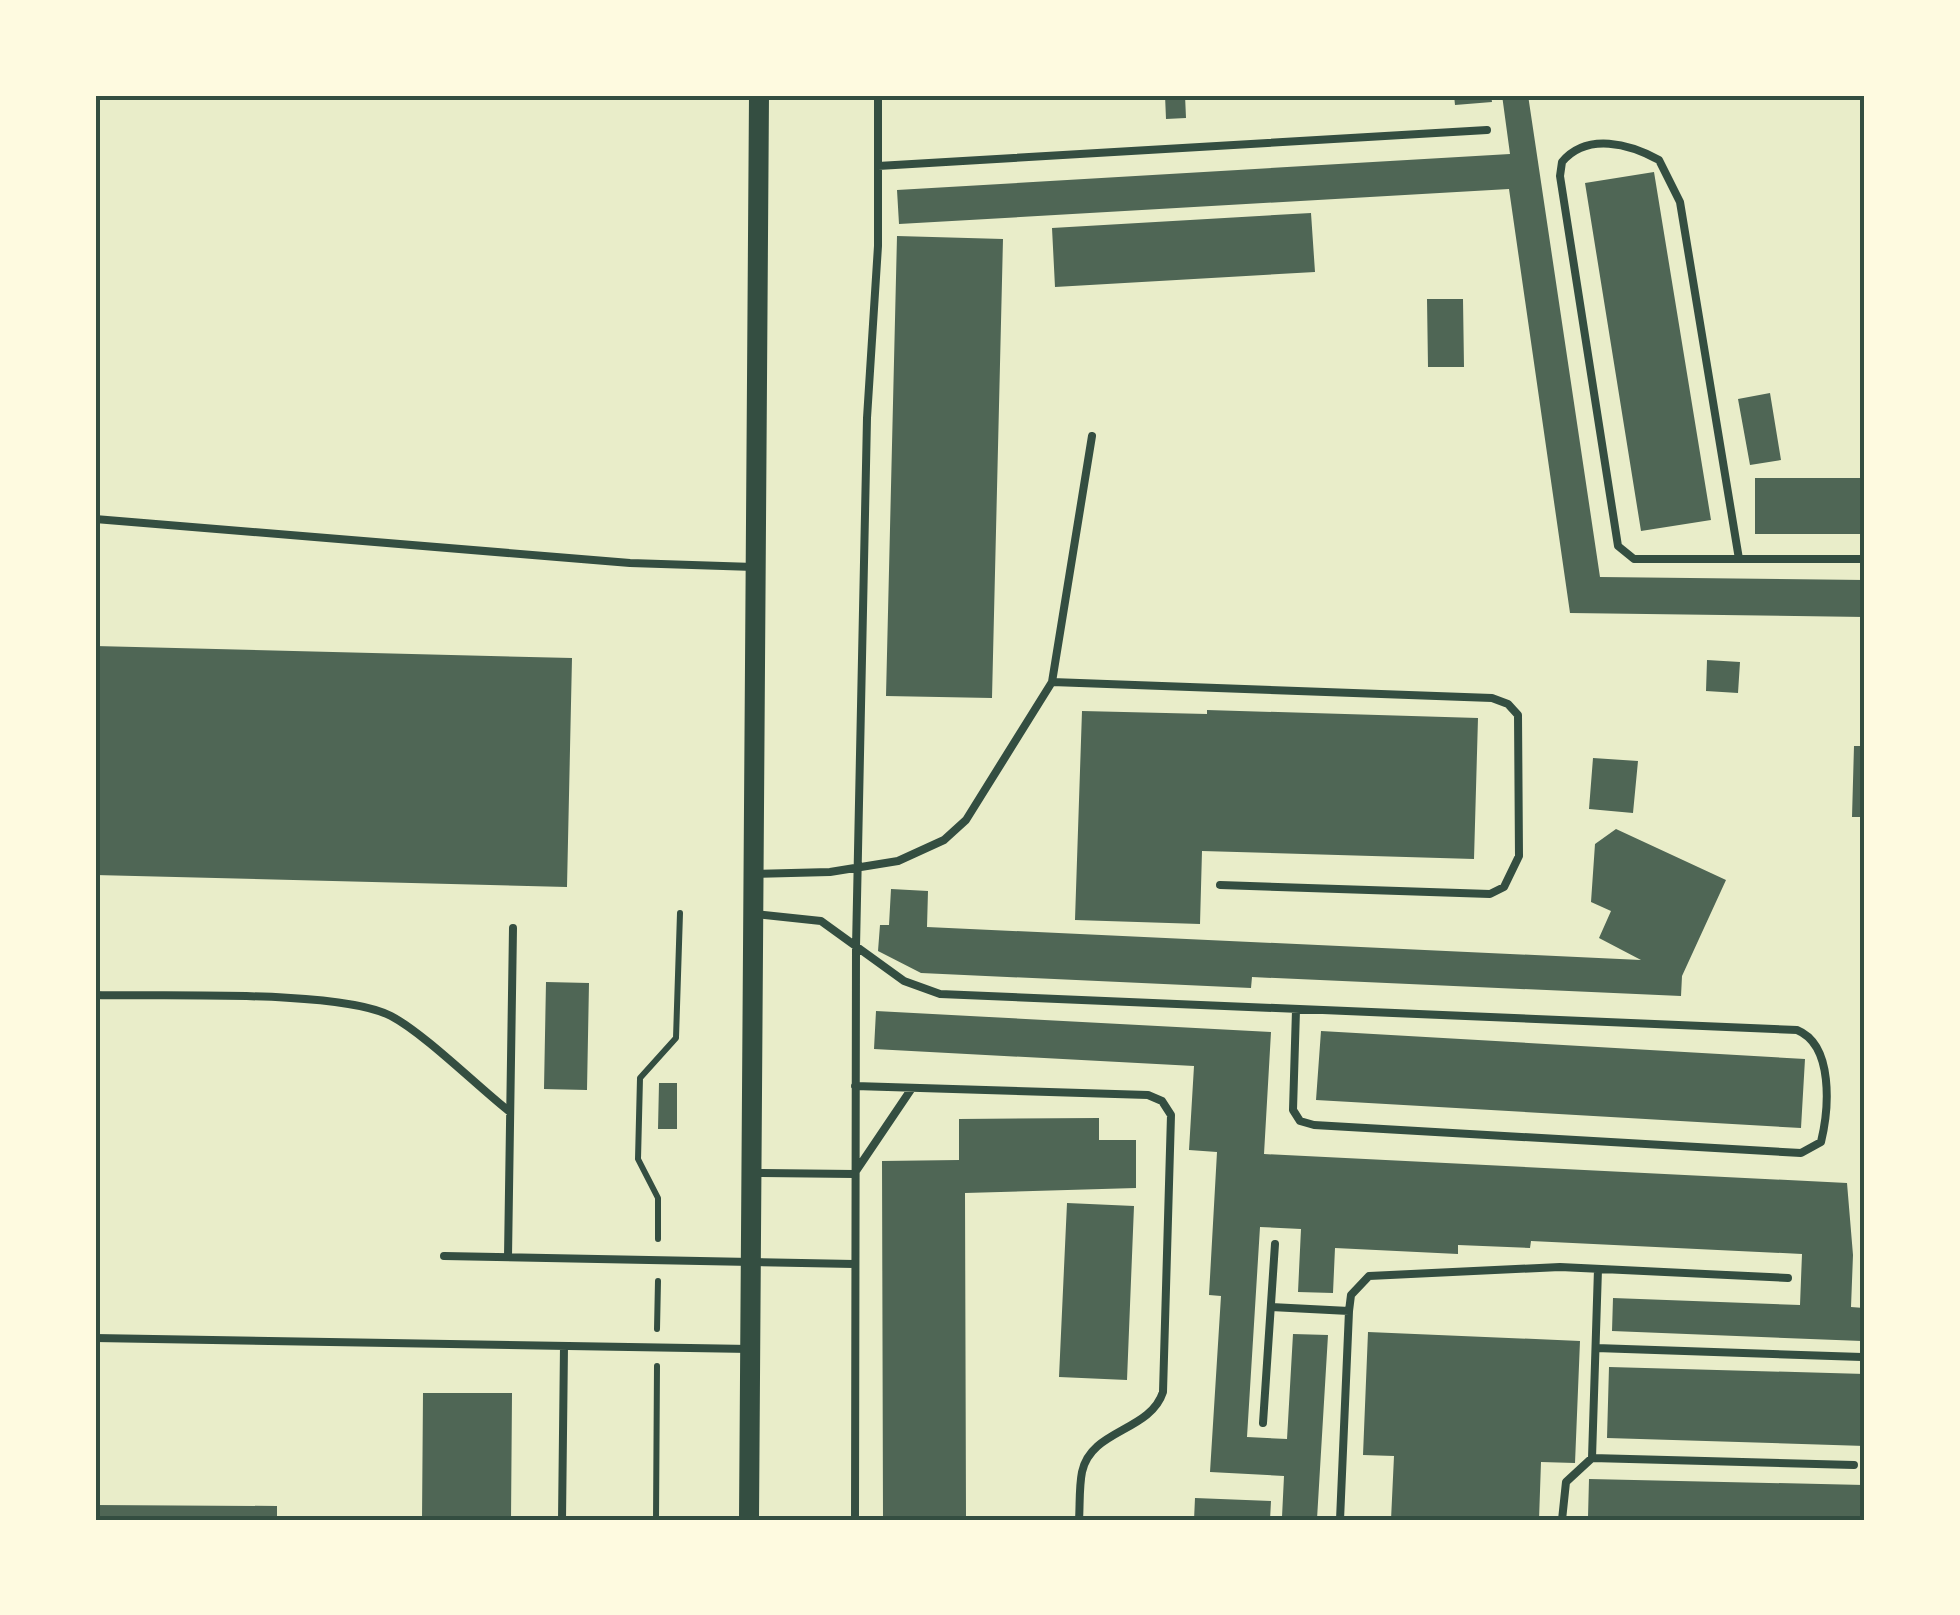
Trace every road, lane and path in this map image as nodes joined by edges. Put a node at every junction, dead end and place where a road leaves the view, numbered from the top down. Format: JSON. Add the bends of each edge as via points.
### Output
{"nodes":[{"id":1,"x":759,"y":95,"type":"edge"},
{"id":2,"x":878,"y":95,"type":"edge"},
{"id":3,"x":1487,"y":130,"type":"dead end"},
{"id":4,"x":878,"y":166,"type":"junction"},
{"id":5,"x":1092,"y":436,"type":"dead end"},
{"id":6,"x":95,"y":519,"type":"edge"},
{"id":7,"x":1739,"y":559,"type":"junction"},
{"id":8,"x":1865,"y":559,"type":"edge"},
{"id":9,"x":756,"y":567,"type":"junction"},
{"id":10,"x":1052,"y":682,"type":"junction"},
{"id":11,"x":858,"y":868,"type":"junction"},
{"id":12,"x":754,"y":874,"type":"junction"},
{"id":13,"x":1220,"y":885,"type":"dead end"},
{"id":14,"x":680,"y":913,"type":"dead end"},
{"id":15,"x":754,"y":914,"type":"junction"},
{"id":16,"x":513,"y":928,"type":"dead end"},
{"id":17,"x":856,"y":947,"type":"junction"},
{"id":18,"x":95,"y":995,"type":"edge"},
{"id":19,"x":1296,"y":1010,"type":"junction"},
{"id":20,"x":854,"y":1086,"type":"junction"},
{"id":21,"x":912,"y":1088,"type":"junction"},
{"id":22,"x":510,"y":1112,"type":"junction"},
{"id":23,"x":751,"y":1173,"type":"junction"},
{"id":24,"x":854,"y":1174,"type":"junction"},
{"id":25,"x":1274,"y":1244,"type":"dead end"},
{"id":26,"x":444,"y":1256,"type":"dead end"},
{"id":27,"x":508,"y":1257,"type":"junction"},
{"id":28,"x":658,"y":1260,"type":"junction"},
{"id":29,"x":750,"y":1261,"type":"junction"},
{"id":30,"x":854,"y":1264,"type":"junction"},
{"id":31,"x":1598,"y":1269,"type":"junction"},
{"id":32,"x":1788,"y":1278,"type":"dead end"},
{"id":33,"x":1270,"y":1307,"type":"junction"},
{"id":34,"x":1349,"y":1311,"type":"junction"},
{"id":35,"x":95,"y":1338,"type":"edge"},
{"id":36,"x":564,"y":1346,"type":"junction"},
{"id":37,"x":657,"y":1348,"type":"junction"},
{"id":38,"x":1596,"y":1348,"type":"junction"},
{"id":39,"x":750,"y":1349,"type":"junction"},
{"id":40,"x":1862,"y":1357,"type":"dead end"},
{"id":41,"x":1263,"y":1423,"type":"dead end"},
{"id":42,"x":1592,"y":1458,"type":"junction"},
{"id":43,"x":1854,"y":1465,"type":"dead end"},
{"id":44,"x":562,"y":1520,"type":"edge"},
{"id":45,"x":656,"y":1520,"type":"edge"},
{"id":46,"x":749,"y":1520,"type":"edge"},
{"id":47,"x":854,"y":1520,"type":"edge"},
{"id":48,"x":1079,"y":1520,"type":"edge"},
{"id":49,"x":1340,"y":1520,"type":"edge"},
{"id":50,"x":1562,"y":1520,"type":"edge"}],
"edges":[{"from":1,"to":9,"type":"main road"},
{"from":2,"to":4,"type":"lane"},
{"from":3,"to":4,"type":"lane"},
{"from":4,"to":11,"type":"lane"},
{"from":5,"to":10,"type":"lane"},
{"from":6,"to":9,"type":"lane"},
{"from":7,"to":7,"type":"lane","via":[[1634,560],[1618,546],[1560,176],[1562,162],[1584,147],[1620,145],[1659,160],[1680,202]]},
{"from":7,"to":8,"type":"lane"},
{"from":9,"to":12,"type":"main road"},
{"from":10,"to":11,"type":"lane","via":[[966,820],[922,853]]},
{"from":10,"to":13,"type":"lane","via":[[1492,698],[1518,714],[1519,856],[1504,887],[1490,894]]},
{"from":11,"to":12,"type":"lane"},
{"from":11,"to":17,"type":"lane"},
{"from":12,"to":15,"type":"main road"},
{"from":14,"to":28,"type":"path","via":[[676,1038],[640,1078],[638,1159],[658,1198]]},
{"from":15,"to":17,"type":"lane","via":[[820,921]]},
{"from":15,"to":23,"type":"main road"},
{"from":16,"to":22,"type":"lane"},
{"from":17,"to":19,"type":"lane","via":[[904,981],[940,994]]},
{"from":17,"to":20,"type":"lane"},
{"from":18,"to":22,"type":"lane","via":[[323,1002],[391,1016]]},
{"from":19,"to":19,"type":"lane","via":[[1797,1030],[1810,1036],[1823,1060],[1824,1130],[1821,1142],[1801,1153],[1314,1126],[1293,1110]]},
{"from":20,"to":21,"type":"lane"},
{"from":20,"to":24,"type":"lane"},
{"from":21,"to":24,"type":"lane"},
{"from":21,"to":48,"type":"lane","via":[[1148,1096],[1162,1101],[1170,1115],[1163,1392],[1150,1415],[1091,1453],[1082,1470]]},
{"from":22,"to":27,"type":"lane"},
{"from":23,"to":24,"type":"lane"},
{"from":23,"to":29,"type":"main road"},
{"from":24,"to":30,"type":"lane"},
{"from":25,"to":33,"type":"lane"},
{"from":26,"to":27,"type":"lane"},
{"from":27,"to":28,"type":"lane"},
{"from":28,"to":29,"type":"lane"},
{"from":28,"to":37,"type":"path"},
{"from":29,"to":30,"type":"lane"},
{"from":29,"to":39,"type":"main road"},
{"from":30,"to":47,"type":"lane"},
{"from":31,"to":32,"type":"lane"},
{"from":31,"to":34,"type":"lane","via":[[1369,1276],[1352,1294]]},
{"from":31,"to":38,"type":"lane"},
{"from":33,"to":34,"type":"lane"},
{"from":33,"to":41,"type":"lane"},
{"from":34,"to":49,"type":"lane"},
{"from":35,"to":36,"type":"lane"},
{"from":36,"to":37,"type":"lane"},
{"from":36,"to":44,"type":"lane"},
{"from":37,"to":39,"type":"lane"},
{"from":37,"to":45,"type":"path"},
{"from":38,"to":40,"type":"lane"},
{"from":38,"to":42,"type":"lane"},
{"from":39,"to":46,"type":"main road"},
{"from":42,"to":43,"type":"lane"},
{"from":42,"to":50,"type":"lane","via":[[1566,1482]]}]}
